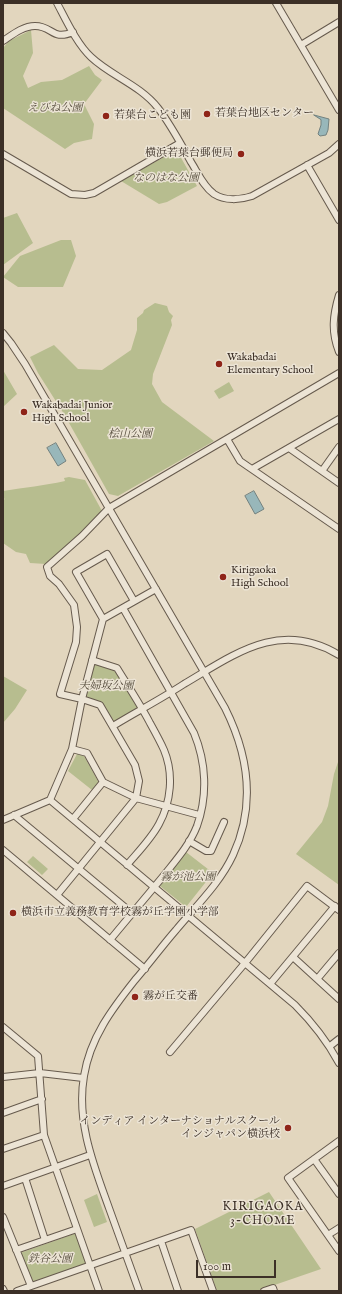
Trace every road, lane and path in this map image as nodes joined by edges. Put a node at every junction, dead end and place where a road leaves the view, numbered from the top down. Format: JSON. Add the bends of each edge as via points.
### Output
{"nodes":[{"id":1,"x":57,"y":3,"type":"edge"},
{"id":2,"x":276,"y":3,"type":"edge"},
{"id":3,"x":339,"y":22,"type":"edge"},
{"id":4,"x":73,"y":32,"type":"junction"},
{"id":5,"x":3,"y":41,"type":"edge"},
{"id":6,"x":301,"y":45,"type":"junction"},
{"id":7,"x":339,"y":110,"type":"edge"},
{"id":8,"x":180,"y":143,"type":"junction"},
{"id":9,"x":339,"y":144,"type":"edge"},
{"id":10,"x":3,"y":154,"type":"edge"},
{"id":11,"x":307,"y":165,"type":"junction"},
{"id":12,"x":339,"y":220,"type":"edge"},
{"id":13,"x":339,"y":295,"type":"edge"},
{"id":14,"x":3,"y":333,"type":"edge"},
{"id":15,"x":339,"y":352,"type":"edge"},
{"id":16,"x":339,"y":373,"type":"edge"},
{"id":17,"x":339,"y":419,"type":"edge"},
{"id":18,"x":227,"y":439,"type":"junction"},
{"id":19,"x":339,"y":447,"type":"edge"},
{"id":20,"x":289,"y":448,"type":"junction"},
{"id":21,"x":252,"y":469,"type":"junction"},
{"id":22,"x":322,"y":471,"type":"junction"},
{"id":23,"x":339,"y":482,"type":"edge"},
{"id":24,"x":109,"y":508,"type":"junction"},
{"id":25,"x":339,"y":530,"type":"edge"},
{"id":26,"x":156,"y":589,"type":"junction"},
{"id":27,"x":134,"y":601,"type":"junction"},
{"id":28,"x":123,"y":608,"type":"junction"},
{"id":29,"x":103,"y":619,"type":"junction"},
{"id":30,"x":339,"y":655,"type":"edge"},
{"id":31,"x":92,"y":660,"type":"junction"},
{"id":32,"x":204,"y":672,"type":"junction"},
{"id":33,"x":172,"y":692,"type":"junction"},
{"id":34,"x":82,"y":699,"type":"junction"},
{"id":35,"x":142,"y":709,"type":"junction"},
{"id":36,"x":113,"y":726,"type":"junction"},
{"id":37,"x":72,"y":749,"type":"junction"},
{"id":38,"x":103,"y":782,"type":"junction"},
{"id":39,"x":136,"y":798,"type":"junction"},
{"id":40,"x":50,"y":800,"type":"junction"},
{"id":41,"x":167,"y":806,"type":"junction"},
{"id":42,"x":14,"y":815,"type":"junction"},
{"id":43,"x":199,"y":815,"type":"junction"},
{"id":44,"x":73,"y":819,"type":"junction"},
{"id":45,"x":3,"y":820,"type":"edge"},
{"id":46,"x":224,"y":822,"type":"dead end"},
{"id":47,"x":189,"y":841,"type":"junction"},
{"id":48,"x":100,"y":842,"type":"junction"},
{"id":49,"x":3,"y":850,"type":"edge"},
{"id":50,"x":127,"y":865,"type":"junction"},
{"id":51,"x":78,"y":869,"type":"junction"},
{"id":52,"x":154,"y":888,"type":"junction"},
{"id":53,"x":57,"y":895,"type":"junction"},
{"id":54,"x":337,"y":908,"type":"edge"},
{"id":55,"x":132,"y":914,"type":"junction"},
{"id":56,"x":188,"y":916,"type":"junction"},
{"id":57,"x":110,"y":940,"type":"junction"},
{"id":58,"x":339,"y":953,"type":"edge"},
{"id":59,"x":293,"y":957,"type":"junction"},
{"id":60,"x":245,"y":963,"type":"junction"},
{"id":61,"x":145,"y":969,"type":"junction"},
{"id":62,"x":318,"y":978,"type":"junction"},
{"id":63,"x":270,"y":984,"type":"junction"},
{"id":64,"x":339,"y":999,"type":"edge"},
{"id":65,"x":3,"y":1027,"type":"edge"},
{"id":66,"x":339,"y":1040,"type":"edge"},
{"id":67,"x":330,"y":1046,"type":"junction"},
{"id":68,"x":170,"y":1052,"type":"dead end"},
{"id":69,"x":339,"y":1063,"type":"edge"},
{"id":70,"x":40,"y":1073,"type":"junction"},
{"id":71,"x":3,"y":1077,"type":"edge"},
{"id":72,"x":83,"y":1078,"type":"junction"},
{"id":73,"x":42,"y":1099,"type":"junction"},
{"id":74,"x":3,"y":1113,"type":"edge"},
{"id":75,"x":44,"y":1135,"type":"junction"},
{"id":76,"x":339,"y":1141,"type":"edge"},
{"id":77,"x":3,"y":1149,"type":"edge"},
{"id":78,"x":90,"y":1156,"type":"junction"},
{"id":79,"x":314,"y":1159,"type":"junction"},
{"id":80,"x":55,"y":1168,"type":"junction"},
{"id":81,"x":25,"y":1178,"type":"junction"},
{"id":82,"x":3,"y":1186,"type":"edge"},
{"id":83,"x":339,"y":1194,"type":"edge"},
{"id":84,"x":3,"y":1217,"type":"edge"},
{"id":85,"x":339,"y":1228,"type":"edge"},
{"id":86,"x":77,"y":1230,"type":"junction"},
{"id":87,"x":328,"y":1236,"type":"junction"},
{"id":88,"x":45,"y":1240,"type":"junction"},
{"id":89,"x":161,"y":1241,"type":"junction"},
{"id":90,"x":16,"y":1250,"type":"junction"},
{"id":91,"x":339,"y":1251,"type":"edge"},
{"id":92,"x":126,"y":1253,"type":"junction"},
{"id":93,"x":90,"y":1266,"type":"junction"},
{"id":94,"x":31,"y":1286,"type":"junction"},
{"id":95,"x":17,"y":1291,"type":"edge"},
{"id":96,"x":99,"y":1291,"type":"edge"},
{"id":97,"x":139,"y":1291,"type":"edge"},
{"id":98,"x":178,"y":1291,"type":"edge"},
{"id":99,"x":213,"y":1291,"type":"edge"},
{"id":100,"x":264,"y":1291,"type":"edge"},
{"id":101,"x":274,"y":1291,"type":"edge"}],
"edges":[{"from":1,"to":4,"type":"street"},
{"from":2,"to":6,"type":"street"},
{"from":3,"to":6,"type":"street"},
{"from":4,"to":5,"type":"street","via":[[59,36],[34,26]]},
{"from":4,"to":8,"type":"street","via":[[90,56],[139,89],[152,102]]},
{"from":6,"to":7,"type":"street"},
{"from":8,"to":10,"type":"street","via":[[86,196],[71,194]]},
{"from":8,"to":11,"type":"street","via":[[204,184],[223,198],[241,199],[252,196]]},
{"from":9,"to":11,"type":"street"},
{"from":11,"to":12,"type":"street"},
{"from":13,"to":15,"type":"street","via":[[333,321],[333,332]]},
{"from":14,"to":24,"type":"street","via":[[19,355]]},
{"from":16,"to":18,"type":"street"},
{"from":17,"to":20,"type":"street"},
{"from":18,"to":21,"type":"street","via":[[240,461]]},
{"from":18,"to":24,"type":"street"},
{"from":19,"to":22,"type":"street"},
{"from":20,"to":21,"type":"street"},
{"from":20,"to":22,"type":"street"},
{"from":21,"to":25,"type":"street"},
{"from":22,"to":23,"type":"street"},
{"from":24,"to":26,"type":"street"},
{"from":24,"to":34,"type":"street","via":[[47,567],[50,576],[74,605],[77,627],[76,642],[60,694]]},
{"from":26,"to":27,"type":"street"},
{"from":26,"to":32,"type":"street"},
{"from":27,"to":28,"type":"street"},
{"from":27,"to":29,"type":"street","via":[[107,554],[76,572]]},
{"from":28,"to":29,"type":"street"},
{"from":28,"to":33,"type":"street"},
{"from":29,"to":31,"type":"street"},
{"from":30,"to":32,"type":"street","via":[[306,641],[267,641]]},
{"from":31,"to":34,"type":"street"},
{"from":31,"to":35,"type":"street","via":[[117,668]]},
{"from":32,"to":33,"type":"street"},
{"from":32,"to":56,"type":"street","via":[[240,741],[245,761],[247,802],[243,826],[232,856],[210,890]]},
{"from":33,"to":35,"type":"street"},
{"from":33,"to":43,"type":"street","via":[[200,747],[204,775]]},
{"from":34,"to":36,"type":"street","via":[[100,705]]},
{"from":34,"to":37,"type":"street"},
{"from":35,"to":36,"type":"street"},
{"from":35,"to":41,"type":"street","via":[[164,750],[168,763],[170,793]]},
{"from":36,"to":39,"type":"street","via":[[135,765],[139,781]]},
{"from":37,"to":38,"type":"street","via":[[87,753]]},
{"from":37,"to":40,"type":"street"},
{"from":38,"to":39,"type":"street"},
{"from":38,"to":44,"type":"street"},
{"from":39,"to":41,"type":"street"},
{"from":39,"to":48,"type":"street"},
{"from":40,"to":42,"type":"street"},
{"from":40,"to":44,"type":"street"},
{"from":41,"to":43,"type":"street"},
{"from":41,"to":50,"type":"street","via":[[155,830]]},
{"from":42,"to":45,"type":"street"},
{"from":42,"to":51,"type":"street"},
{"from":43,"to":47,"type":"street","via":[[197,826]]},
{"from":44,"to":48,"type":"street"},
{"from":46,"to":47,"type":"street","via":[[211,851],[206,851]]},
{"from":47,"to":52,"type":"street"},
{"from":48,"to":50,"type":"street"},
{"from":48,"to":51,"type":"street"},
{"from":49,"to":53,"type":"street"},
{"from":50,"to":52,"type":"street"},
{"from":51,"to":53,"type":"street"},
{"from":51,"to":55,"type":"street"},
{"from":52,"to":55,"type":"street"},
{"from":52,"to":56,"type":"street"},
{"from":53,"to":57,"type":"street"},
{"from":54,"to":59,"type":"street"},
{"from":54,"to":60,"type":"street","via":[[307,886]]},
{"from":55,"to":57,"type":"street"},
{"from":56,"to":60,"type":"street"},
{"from":56,"to":61,"type":"street"},
{"from":57,"to":61,"type":"street"},
{"from":58,"to":62,"type":"street"},
{"from":59,"to":62,"type":"street"},
{"from":59,"to":63,"type":"street"},
{"from":60,"to":63,"type":"street"},
{"from":60,"to":68,"type":"street"},
{"from":61,"to":72,"type":"street","via":[[114,1006],[102,1025],[94,1040]]},
{"from":62,"to":64,"type":"street"},
{"from":63,"to":67,"type":"street","via":[[309,1019]]},
{"from":65,"to":70,"type":"street","via":[[38,1056]]},
{"from":66,"to":67,"type":"street"},
{"from":67,"to":69,"type":"street"},
{"from":70,"to":71,"type":"street"},
{"from":70,"to":72,"type":"street"},
{"from":70,"to":73,"type":"street"},
{"from":72,"to":78,"type":"street","via":[[84,1127]]},
{"from":73,"to":74,"type":"street"},
{"from":73,"to":75,"type":"street"},
{"from":75,"to":77,"type":"street"},
{"from":75,"to":80,"type":"street"},
{"from":76,"to":79,"type":"street"},
{"from":78,"to":80,"type":"street"},
{"from":78,"to":92,"type":"street"},
{"from":79,"to":83,"type":"street"},
{"from":79,"to":87,"type":"street","via":[[288,1178]]},
{"from":80,"to":81,"type":"street"},
{"from":80,"to":86,"type":"street"},
{"from":81,"to":82,"type":"street"},
{"from":81,"to":88,"type":"street"},
{"from":84,"to":90,"type":"street"},
{"from":85,"to":87,"type":"street"},
{"from":86,"to":88,"type":"street"},
{"from":86,"to":93,"type":"street"},
{"from":87,"to":91,"type":"street"},
{"from":88,"to":90,"type":"street"},
{"from":89,"to":92,"type":"street"},
{"from":89,"to":98,"type":"street"},
{"from":89,"to":99,"type":"street","via":[[191,1230]]},
{"from":90,"to":94,"type":"street"},
{"from":92,"to":93,"type":"street"},
{"from":92,"to":97,"type":"street"},
{"from":93,"to":94,"type":"street"},
{"from":93,"to":96,"type":"street"},
{"from":94,"to":95,"type":"street"},
{"from":100,"to":101,"type":"street","via":[[273,1288]]}]}
